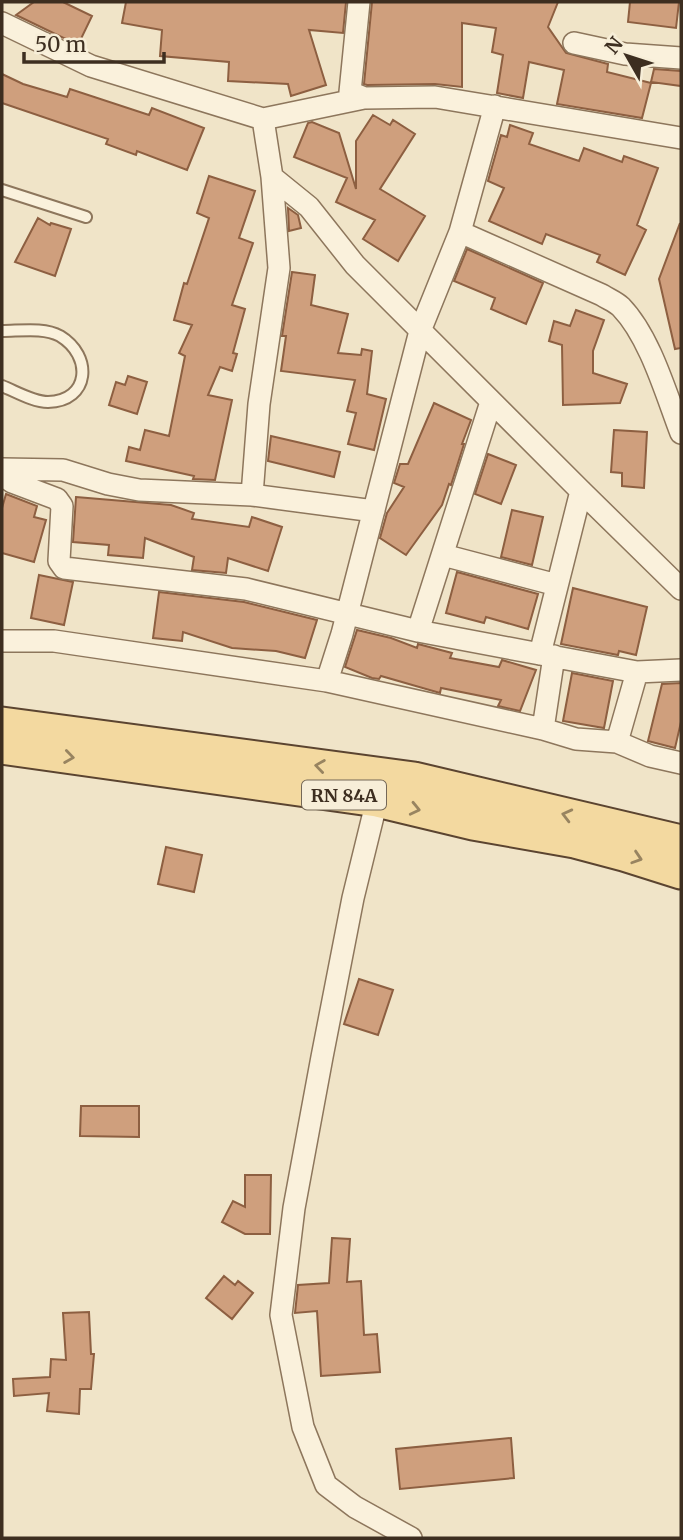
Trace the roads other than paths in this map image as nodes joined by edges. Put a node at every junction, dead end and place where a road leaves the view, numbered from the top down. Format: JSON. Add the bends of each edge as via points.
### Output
{"nodes":[{"id":1,"x":359,"y":2,"type":"edge"},
{"id":2,"x":2,"y":23,"type":"edge"},
{"id":3,"x":574,"y":43,"type":"dead end"},
{"id":4,"x":681,"y":58,"type":"edge"},
{"id":5,"x":364,"y":98,"type":"junction"},
{"id":6,"x":495,"y":106,"type":"junction"},
{"id":7,"x":263,"y":119,"type":"junction"},
{"id":8,"x":681,"y":138,"type":"edge"},
{"id":9,"x":272,"y":177,"type":"junction"},
{"id":10,"x":2,"y":190,"type":"edge"},
{"id":11,"x":86,"y":217,"type":"dead end"},
{"id":12,"x":460,"y":232,"type":"junction"},
{"id":13,"x":2,"y":331,"type":"edge"},
{"id":14,"x":420,"y":331,"type":"junction"},
{"id":15,"x":2,"y":386,"type":"edge"},
{"id":16,"x":491,"y":402,"type":"junction"},
{"id":17,"x":681,"y":433,"type":"edge"},
{"id":18,"x":2,"y":469,"type":"edge"},
{"id":19,"x":2,"y":475,"type":"edge"},
{"id":20,"x":581,"y":491,"type":"junction"},
{"id":21,"x":252,"y":495,"type":"junction"},
{"id":22,"x":374,"y":511,"type":"junction"},
{"id":23,"x":443,"y":555,"type":"junction"},
{"id":24,"x":557,"y":585,"type":"junction"},
{"id":25,"x":681,"y":589,"type":"edge"},
{"id":26,"x":347,"y":614,"type":"junction"},
{"id":27,"x":418,"y":631,"type":"junction"},
{"id":28,"x":2,"y":640,"type":"edge"},
{"id":29,"x":547,"y":655,"type":"junction"},
{"id":30,"x":681,"y":670,"type":"edge"},
{"id":31,"x":637,"y":672,"type":"junction"},
{"id":32,"x":327,"y":681,"type":"junction"},
{"id":33,"x":2,"y":724,"type":"edge"},
{"id":34,"x":543,"y":729,"type":"junction"},
{"id":35,"x":617,"y":742,"type":"junction"},
{"id":36,"x":2,"y":747,"type":"edge"},
{"id":37,"x":681,"y":763,"type":"edge"},
{"id":38,"x":377,"y":800,"type":"junction"},
{"id":39,"x":681,"y":842,"type":"edge"},
{"id":40,"x":681,"y":872,"type":"edge"},
{"id":41,"x":411,"y":1538,"type":"edge"}],
"edges":[{"from":1,"to":5,"type":"street","via":[[350,92]]},
{"from":2,"to":7,"type":"street","via":[[91,66]]},
{"from":3,"to":4,"type":"street","via":[[625,54]]},
{"from":5,"to":6,"type":"street","via":[[435,97]]},
{"from":5,"to":7,"type":"street"},
{"from":6,"to":8,"type":"street"},
{"from":6,"to":12,"type":"street"},
{"from":7,"to":9,"type":"street"},
{"from":9,"to":14,"type":"street","via":[[309,207],[344,253]]},
{"from":9,"to":21,"type":"street","via":[[279,268],[259,404]]},
{"from":10,"to":11,"type":"lane"},
{"from":12,"to":14,"type":"street"},
{"from":12,"to":17,"type":"street","via":[[620,307],[649,353]]},
{"from":13,"to":15,"type":"lane","via":[[46,331],[60,336],[76,350],[84,371],[79,387],[66,399],[45,402]]},
{"from":14,"to":16,"type":"street"},
{"from":14,"to":22,"type":"street"},
{"from":16,"to":20,"type":"street"},
{"from":16,"to":23,"type":"street"},
{"from":18,"to":21,"type":"street","via":[[63,470],[139,490]]},
{"from":19,"to":26,"type":"street","via":[[57,499],[62,506],[59,561],[64,568],[246,589]]},
{"from":20,"to":24,"type":"street"},
{"from":20,"to":25,"type":"street"},
{"from":21,"to":22,"type":"street"},
{"from":22,"to":26,"type":"street"},
{"from":23,"to":24,"type":"street"},
{"from":23,"to":27,"type":"street"},
{"from":24,"to":29,"type":"street"},
{"from":26,"to":27,"type":"street"},
{"from":26,"to":32,"type":"street"},
{"from":27,"to":29,"type":"street"},
{"from":28,"to":32,"type":"street","via":[[54,641]]},
{"from":29,"to":31,"type":"street"},
{"from":29,"to":34,"type":"street"},
{"from":30,"to":31,"type":"street"},
{"from":31,"to":35,"type":"street"},
{"from":32,"to":34,"type":"street"},
{"from":39,"to":33,"type":"main road","number":"RN 84A","one_way":true,"via":[[414,779]]},
{"from":34,"to":35,"type":"street","via":[[576,739]]},
{"from":35,"to":37,"type":"street"},
{"from":36,"to":38,"type":"main road","number":"RN 84A","one_way":true},
{"from":38,"to":40,"type":"main road","number":"RN 84A","one_way":true,"via":[[575,841]]},
{"from":38,"to":41,"type":"street","via":[[322,1056],[281,1315],[303,1427],[326,1485]]}]}
